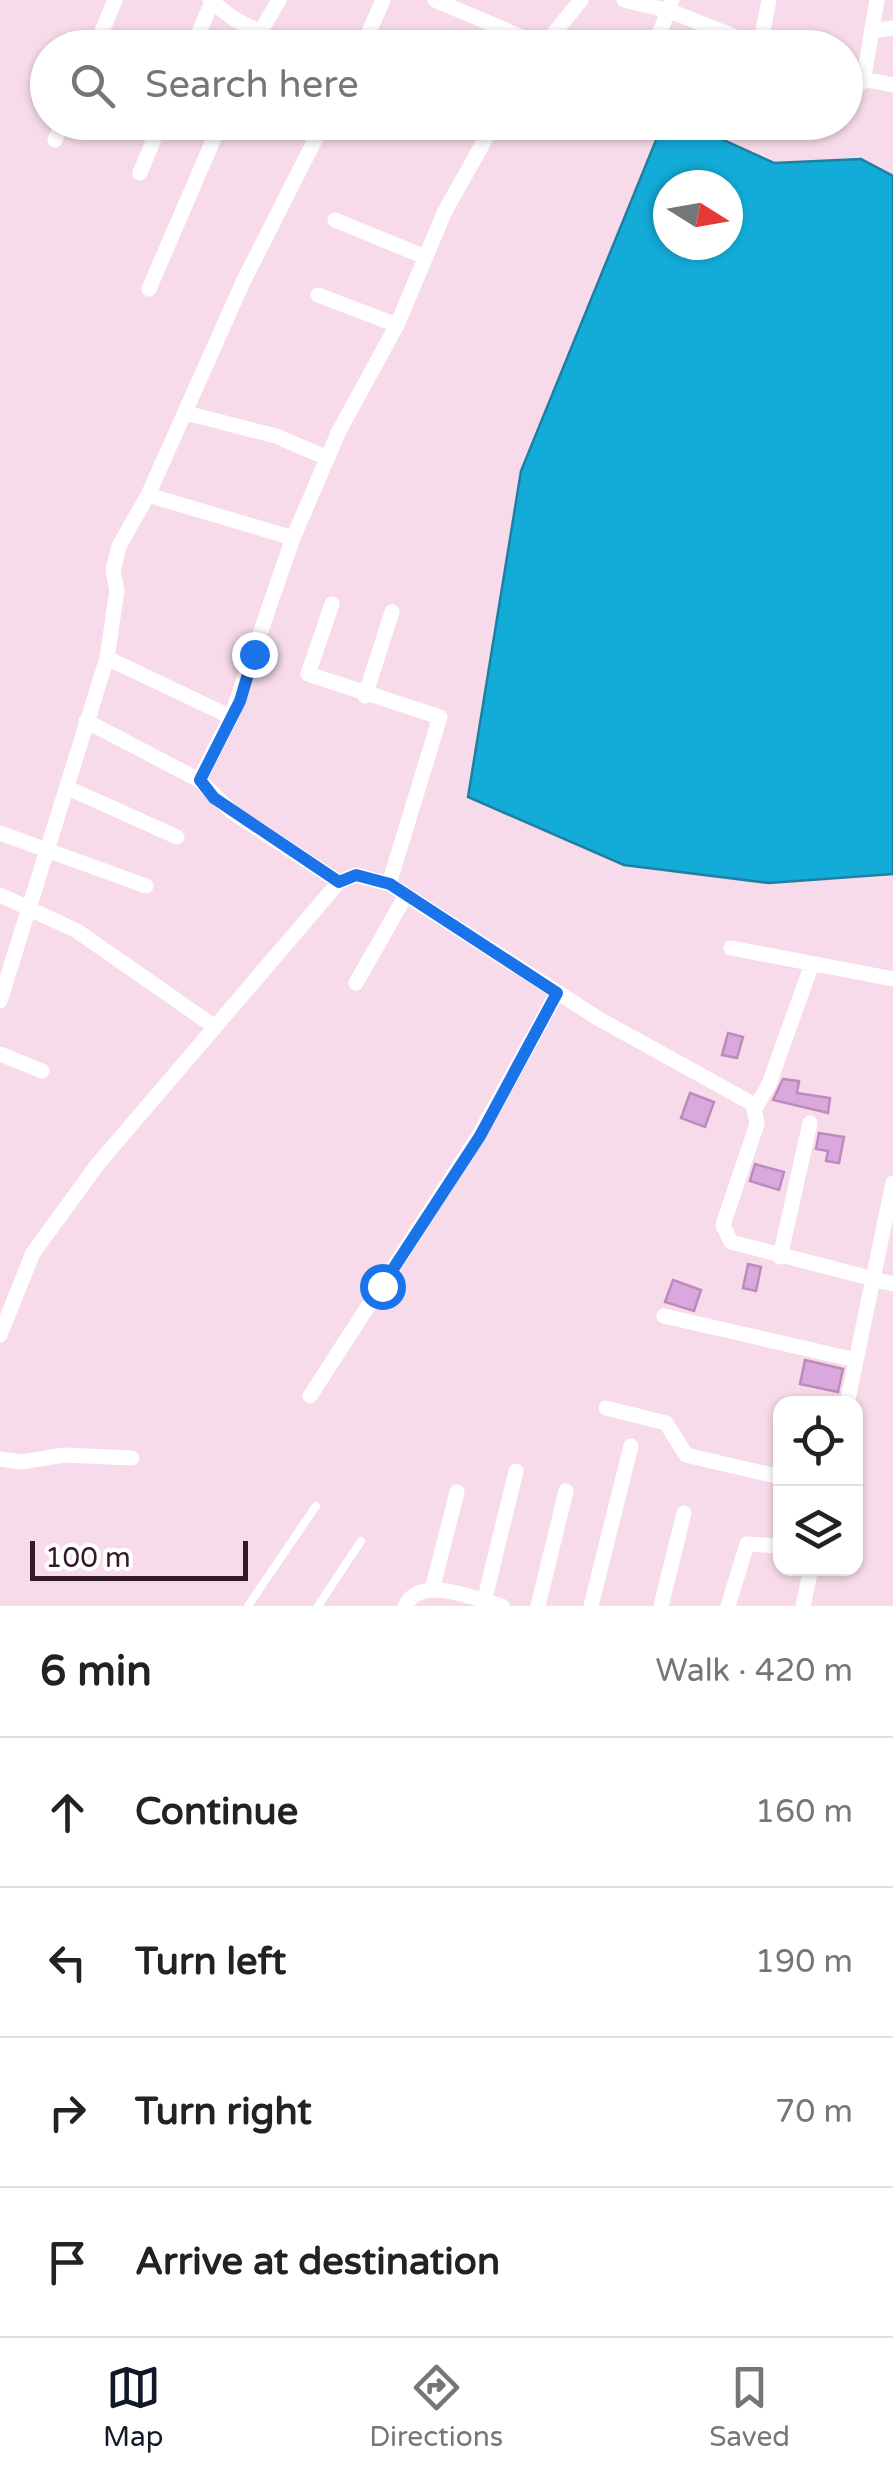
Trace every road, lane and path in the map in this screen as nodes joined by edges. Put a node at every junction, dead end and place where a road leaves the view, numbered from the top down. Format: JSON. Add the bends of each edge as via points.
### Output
{"nodes":[{"id":1,"x":115,"y":0,"type":"edge"},
{"id":2,"x":211,"y":0,"type":"edge"},
{"id":3,"x":280,"y":0,"type":"edge"},
{"id":4,"x":383,"y":0,"type":"edge"},
{"id":5,"x":435,"y":0,"type":"edge"},
{"id":6,"x":581,"y":0,"type":"edge"},
{"id":7,"x":624,"y":0,"type":"edge"},
{"id":8,"x":769,"y":0,"type":"edge"},
{"id":9,"x":877,"y":0,"type":"edge"},
{"id":10,"x":671,"y":5,"type":"edge"},
{"id":11,"x":893,"y":28,"type":"edge"},
{"id":12,"x":102,"y":30,"type":"edge"},
{"id":13,"x":199,"y":30,"type":"edge"},
{"id":14,"x":256,"y":30,"type":"edge"},
{"id":15,"x":261,"y":30,"type":"edge"},
{"id":16,"x":373,"y":30,"type":"edge"},
{"id":17,"x":503,"y":30,"type":"edge"},
{"id":18,"x":556,"y":30,"type":"edge"},
{"id":19,"x":661,"y":30,"type":"edge"},
{"id":20,"x":725,"y":30,"type":"edge"},
{"id":21,"x":765,"y":30,"type":"edge"},
{"id":22,"x":871,"y":30,"type":"junction"},
{"id":23,"x":863,"y":82,"type":"joint"},
{"id":24,"x":893,"y":85,"type":"edge"},
{"id":25,"x":154,"y":140,"type":"edge"},
{"id":26,"x":213,"y":140,"type":"edge"},
{"id":27,"x":315,"y":140,"type":"edge"},
{"id":28,"x":485,"y":140,"type":"edge"},
{"id":29,"x":140,"y":173,"type":"dead end"},
{"id":30,"x":335,"y":220,"type":"dead end"},
{"id":31,"x":425,"y":257,"type":"junction"},
{"id":32,"x":149,"y":289,"type":"dead end"},
{"id":33,"x":318,"y":295,"type":"dead end"},
{"id":34,"x":396,"y":324,"type":"junction"},
{"id":35,"x":186,"y":413,"type":"junction"},
{"id":36,"x":327,"y":458,"type":"junction"},
{"id":37,"x":148,"y":495,"type":"junction"},
{"id":38,"x":293,"y":538,"type":"junction"},
{"id":39,"x":332,"y":604,"type":"dead end"},
{"id":40,"x":392,"y":612,"type":"dead end"},
{"id":41,"x":107,"y":658,"type":"junction"},
{"id":42,"x":365,"y":696,"type":"junction"},
{"id":43,"x":231,"y":718,"type":"junction"},
{"id":44,"x":86,"y":721,"type":"junction"},
{"id":45,"x":200,"y":780,"type":"junction"},
{"id":46,"x":68,"y":788,"type":"junction"},
{"id":47,"x":0,"y":832,"type":"edge"},
{"id":48,"x":176,"y":837,"type":"dead end"},
{"id":49,"x":50,"y":849,"type":"junction"},
{"id":50,"x":339,"y":882,"type":"junction"},
{"id":51,"x":390,"y":884,"type":"junction"},
{"id":52,"x":146,"y":886,"type":"dead end"},
{"id":53,"x":0,"y":895,"type":"edge"},
{"id":54,"x":406,"y":895,"type":"junction"},
{"id":55,"x":32,"y":909,"type":"junction"},
{"id":56,"x":731,"y":948,"type":"dead end"},
{"id":57,"x":812,"y":964,"type":"junction"},
{"id":58,"x":893,"y":980,"type":"edge"},
{"id":59,"x":356,"y":983,"type":"dead end"},
{"id":60,"x":557,"y":993,"type":"junction"},
{"id":61,"x":0,"y":1000,"type":"edge"},
{"id":62,"x":215,"y":1027,"type":"junction"},
{"id":63,"x":0,"y":1054,"type":"edge"},
{"id":64,"x":42,"y":1071,"type":"dead end"},
{"id":65,"x":756,"y":1107,"type":"junction"},
{"id":66,"x":810,"y":1123,"type":"dead end"},
{"id":67,"x":893,"y":1182,"type":"edge"},
{"id":68,"x":780,"y":1257,"type":"junction"},
{"id":69,"x":873,"y":1280,"type":"junction"},
{"id":70,"x":0,"y":1282,"type":"edge"},
{"id":71,"x":893,"y":1284,"type":"edge"},
{"id":72,"x":18,"y":1290,"type":"junction"},
{"id":73,"x":664,"y":1316,"type":"dead end"},
{"id":74,"x":0,"y":1335,"type":"edge"},
{"id":75,"x":856,"y":1360,"type":"junction"},
{"id":76,"x":310,"y":1396,"type":"dead end"},
{"id":77,"x":849,"y":1396,"type":"edge"},
{"id":78,"x":606,"y":1408,"type":"dead end"},
{"id":79,"x":631,"y":1446,"type":"dead end"},
{"id":80,"x":132,"y":1458,"type":"dead end"},
{"id":81,"x":0,"y":1459,"type":"edge"},
{"id":82,"x":516,"y":1470,"type":"dead end"},
{"id":83,"x":773,"y":1476,"type":"edge"},
{"id":84,"x":566,"y":1490,"type":"dead end"},
{"id":85,"x":458,"y":1492,"type":"dead end"},
{"id":86,"x":316,"y":1506,"type":"dead end"},
{"id":87,"x":684,"y":1513,"type":"dead end"},
{"id":88,"x":361,"y":1541,"type":"dead end"},
{"id":89,"x":773,"y":1544,"type":"edge"},
{"id":90,"x":809,"y":1576,"type":"edge"},
{"id":91,"x":432,"y":1590,"type":"junction"},
{"id":92,"x":484,"y":1604,"type":"edge"},
{"id":93,"x":248,"y":1606,"type":"edge"},
{"id":94,"x":318,"y":1606,"type":"edge"},
{"id":95,"x":405,"y":1606,"type":"edge"},
{"id":96,"x":502,"y":1606,"type":"edge"},
{"id":97,"x":538,"y":1606,"type":"edge"},
{"id":98,"x":590,"y":1606,"type":"edge"},
{"id":99,"x":661,"y":1606,"type":"edge"},
{"id":100,"x":728,"y":1606,"type":"edge"},
{"id":101,"x":803,"y":1606,"type":"edge"}],
"edges":[{"from":1,"to":12,"type":"street"},
{"from":2,"to":13,"type":"street"},
{"from":2,"to":14,"type":"street"},
{"from":3,"to":15,"type":"street"},
{"from":4,"to":16,"type":"street"},
{"from":5,"to":17,"type":"street"},
{"from":6,"to":18,"type":"street"},
{"from":7,"to":10,"type":"street"},
{"from":8,"to":21,"type":"street"},
{"from":9,"to":22,"type":"street"},
{"from":10,"to":19,"type":"street"},
{"from":10,"to":20,"type":"street"},
{"from":11,"to":22,"type":"street"},
{"from":22,"to":23,"type":"street"},
{"from":23,"to":24,"type":"street"},
{"from":25,"to":29,"type":"street"},
{"from":26,"to":32,"type":"street"},
{"from":27,"to":35,"type":"street"},
{"from":28,"to":31,"type":"street"},
{"from":30,"to":31,"type":"street"},
{"from":31,"to":34,"type":"street"},
{"from":33,"to":34,"type":"street"},
{"from":34,"to":36,"type":"street"},
{"from":35,"to":36,"type":"street","via":[[276,436]]},
{"from":35,"to":37,"type":"street"},
{"from":36,"to":38,"type":"street"},
{"from":37,"to":38,"type":"street"},
{"from":37,"to":41,"type":"street","via":[[119,546]]},
{"from":38,"to":43,"type":"street"},
{"from":39,"to":42,"type":"street","via":[[308,674]]},
{"from":40,"to":42,"type":"street"},
{"from":41,"to":43,"type":"street"},
{"from":41,"to":44,"type":"street"},
{"from":42,"to":51,"type":"street","via":[[440,717]]},
{"from":43,"to":45,"type":"street"},
{"from":44,"to":45,"type":"street"},
{"from":44,"to":46,"type":"street"},
{"from":45,"to":50,"type":"street","via":[[232,812]]},
{"from":46,"to":48,"type":"street"},
{"from":46,"to":49,"type":"street"},
{"from":47,"to":49,"type":"street"},
{"from":49,"to":52,"type":"street"},
{"from":49,"to":55,"type":"street"},
{"from":50,"to":51,"type":"street","via":[[356,875]]},
{"from":50,"to":62,"type":"street"},
{"from":51,"to":54,"type":"street"},
{"from":53,"to":55,"type":"street"},
{"from":54,"to":59,"type":"street"},
{"from":54,"to":60,"type":"street"},
{"from":55,"to":61,"type":"street"},
{"from":55,"to":62,"type":"street","via":[[77,931]]},
{"from":56,"to":57,"type":"street"},
{"from":57,"to":58,"type":"street"},
{"from":57,"to":65,"type":"street"},
{"from":60,"to":65,"type":"street"},
{"from":60,"to":76,"type":"street","via":[[480,1136]]},
{"from":62,"to":72,"type":"street","via":[[97,1165],[34,1253]]},
{"from":63,"to":64,"type":"street"},
{"from":65,"to":68,"type":"street","via":[[757,1124],[723,1232],[731,1242]]},
{"from":66,"to":68,"type":"street"},
{"from":67,"to":69,"type":"street"},
{"from":68,"to":69,"type":"street"},
{"from":69,"to":71,"type":"street"},
{"from":69,"to":75,"type":"street"},
{"from":70,"to":72,"type":"street"},
{"from":72,"to":74,"type":"street"},
{"from":73,"to":75,"type":"street"},
{"from":75,"to":77,"type":"street"},
{"from":78,"to":83,"type":"street","via":[[666,1423],[686,1455]]},
{"from":79,"to":98,"type":"street"},
{"from":80,"to":81,"type":"street"},
{"from":82,"to":92,"type":"street"},
{"from":84,"to":97,"type":"street"},
{"from":85,"to":91,"type":"street"},
{"from":86,"to":93,"type":"lane"},
{"from":87,"to":99,"type":"street"},
{"from":88,"to":94,"type":"lane"},
{"from":89,"to":100,"type":"street","via":[[747,1544]]},
{"from":90,"to":101,"type":"street"},
{"from":91,"to":92,"type":"street"},
{"from":91,"to":95,"type":"street","via":[[416,1592]]},
{"from":92,"to":96,"type":"street"}]}
